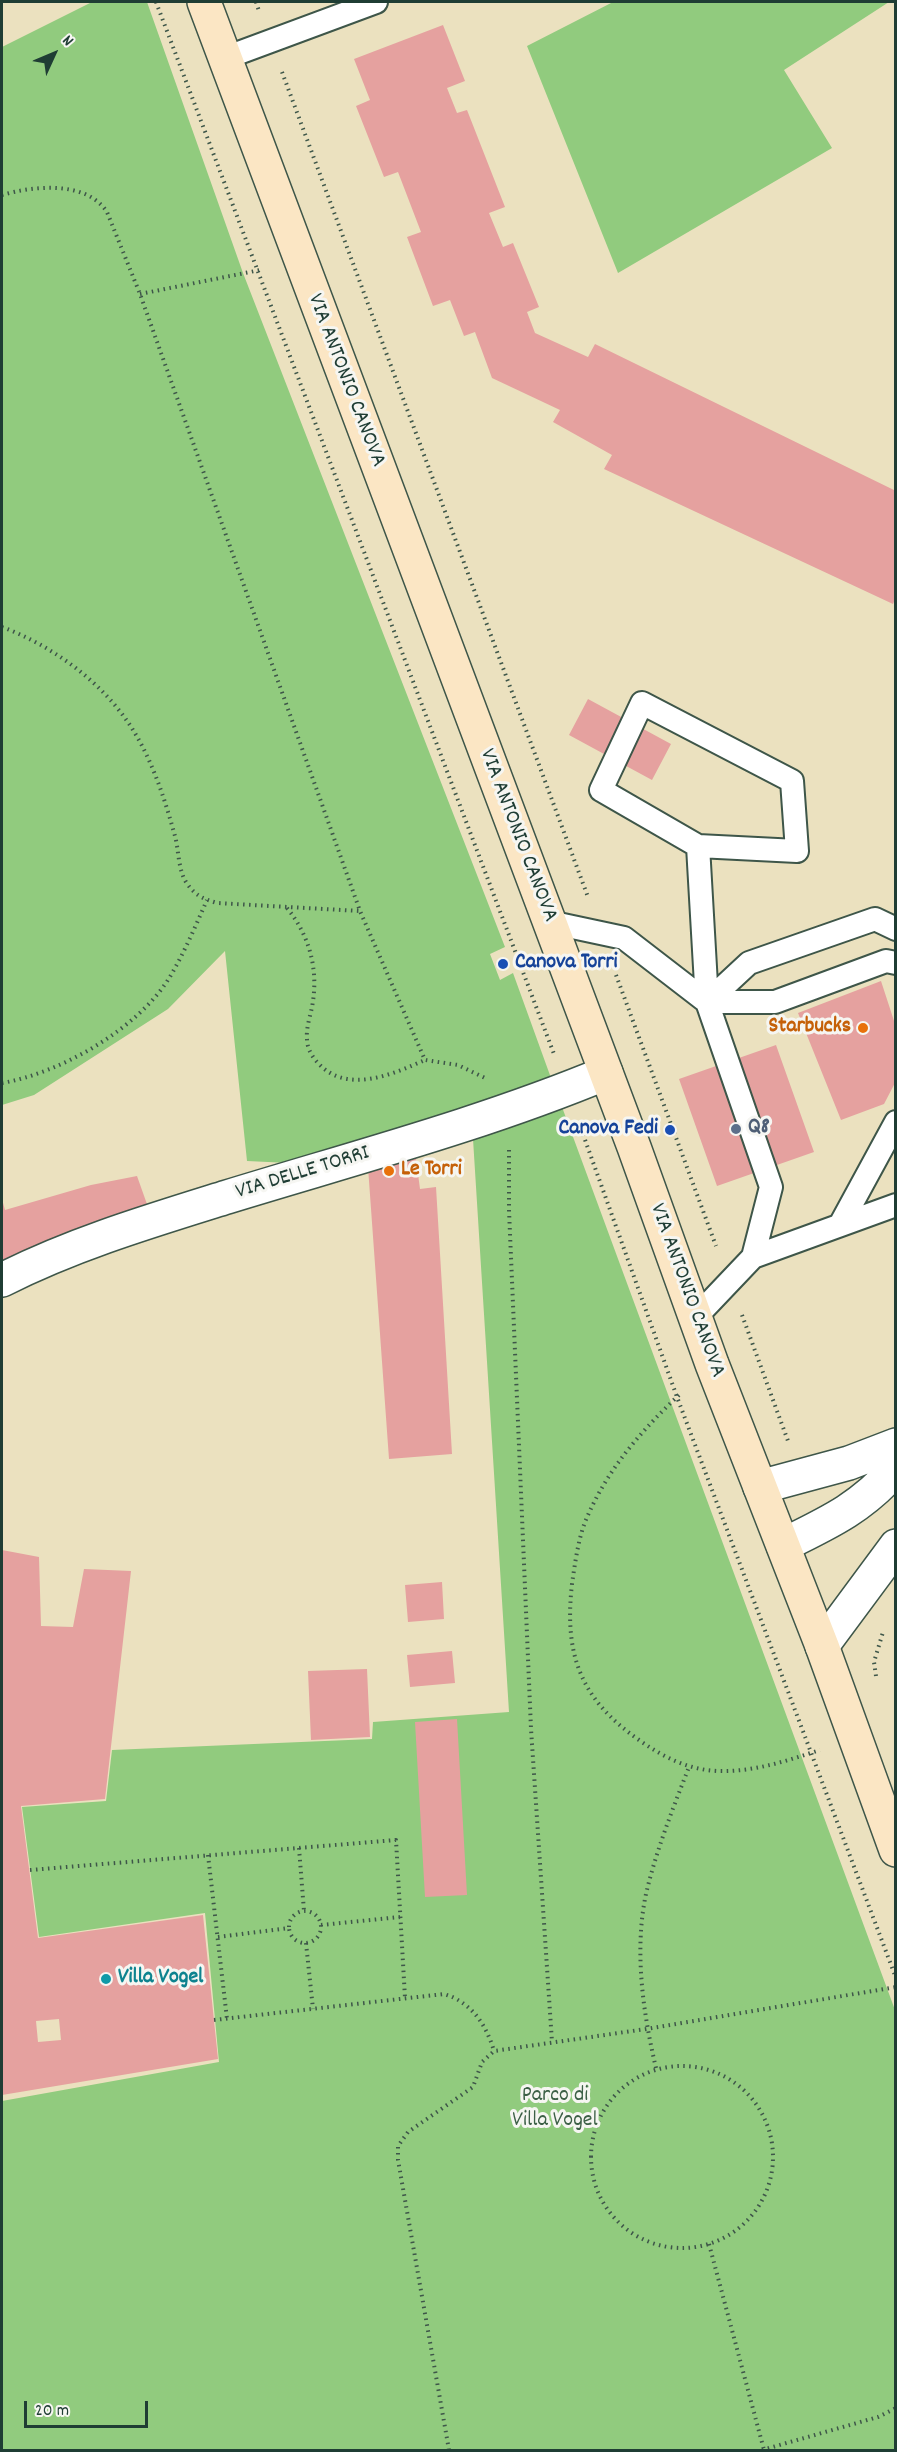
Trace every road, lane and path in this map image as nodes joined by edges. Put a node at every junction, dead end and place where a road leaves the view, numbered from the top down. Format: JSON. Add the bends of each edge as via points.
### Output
{"nodes":[{"id":1,"x":156,"y":2,"type":"edge"},
{"id":2,"x":204,"y":2,"type":"edge"},
{"id":3,"x":256,"y":2,"type":"edge"},
{"id":4,"x":376,"y":2,"type":"edge"},
{"id":5,"x":270,"y":40,"type":"junction"},
{"id":6,"x":225,"y":58,"type":"junction"},
{"id":7,"x":2,"y":195,"type":"edge"},
{"id":8,"x":300,"y":262,"type":"junction"},
{"id":9,"x":258,"y":270,"type":"junction"},
{"id":10,"x":140,"y":294,"type":"junction"},
{"id":11,"x":2,"y":627,"type":"edge"},
{"id":12,"x":698,"y":846,"type":"junction"},
{"id":13,"x":207,"y":900,"type":"junction"},
{"id":14,"x":287,"y":907,"type":"junction"},
{"id":15,"x":360,"y":910,"type":"junction"},
{"id":16,"x":549,"y":922,"type":"junction"},
{"id":17,"x":896,"y":929,"type":"edge"},
{"id":18,"x":601,"y":933,"type":"junction"},
{"id":19,"x":896,"y":963,"type":"edge"},
{"id":20,"x":707,"y":1002,"type":"junction"},
{"id":21,"x":425,"y":1060,"type":"junction"},
{"id":22,"x":606,"y":1073,"type":"junction"},
{"id":23,"x":2,"y":1083,"type":"edge"},
{"id":24,"x":567,"y":1090,"type":"junction"},
{"id":25,"x":509,"y":1111,"type":"junction"},
{"id":26,"x":896,"y":1122,"type":"edge"},
{"id":27,"x":896,"y":1205,"type":"edge"},
{"id":28,"x":840,"y":1225,"type":"junction"},
{"id":29,"x":753,"y":1257,"type":"junction"},
{"id":30,"x":2,"y":1280,"type":"edge"},
{"id":31,"x":730,"y":1282,"type":"junction"},
{"id":32,"x":695,"y":1318,"type":"junction"},
{"id":33,"x":712,"y":1364,"type":"junction"},
{"id":34,"x":677,"y":1396,"type":"junction"},
{"id":35,"x":788,"y":1441,"type":"dead end"},
{"id":36,"x":896,"y":1445,"type":"edge"},
{"id":37,"x":896,"y":1468,"type":"edge"},
{"id":38,"x":760,"y":1487,"type":"junction"},
{"id":39,"x":783,"y":1545,"type":"junction"},
{"id":40,"x":896,"y":1546,"type":"edge"},
{"id":41,"x":878,"y":1643,"type":"dead end"},
{"id":42,"x":822,"y":1646,"type":"junction"},
{"id":43,"x":878,"y":1685,"type":"dead end"},
{"id":44,"x":855,"y":1738,"type":"junction"},
{"id":45,"x":810,"y":1753,"type":"junction"},
{"id":46,"x":689,"y":1767,"type":"junction"},
{"id":47,"x":299,"y":1848,"type":"junction"},
{"id":48,"x":896,"y":1850,"type":"edge"},
{"id":49,"x":208,"y":1855,"type":"junction"},
{"id":50,"x":30,"y":1870,"type":"dead end"},
{"id":51,"x":304,"y":1911,"type":"junction"},
{"id":52,"x":400,"y":1917,"type":"junction"},
{"id":53,"x":321,"y":1925,"type":"junction"},
{"id":54,"x":290,"y":1928,"type":"junction"},
{"id":55,"x":218,"y":1937,"type":"junction"},
{"id":56,"x":306,"y":1943,"type":"junction"},
{"id":57,"x":896,"y":1978,"type":"edge"},
{"id":58,"x":896,"y":1987,"type":"edge"},
{"id":59,"x":405,"y":1998,"type":"junction"},
{"id":60,"x":313,"y":2009,"type":"junction"},
{"id":61,"x":227,"y":2019,"type":"junction"},
{"id":62,"x":214,"y":2020,"type":"dead end"},
{"id":63,"x":646,"y":2029,"type":"junction"},
{"id":64,"x":552,"y":2042,"type":"junction"},
{"id":65,"x":494,"y":2050,"type":"junction"},
{"id":66,"x":656,"y":2068,"type":"junction"},
{"id":67,"x":709,"y":2244,"type":"junction"},
{"id":68,"x":896,"y":2408,"type":"edge"},
{"id":69,"x":763,"y":2450,"type":"edge"},
{"id":70,"x":449,"y":2451,"type":"edge"}],
"edges":[{"from":1,"to":9,"type":"path"},
{"from":2,"to":6,"type":"street","name":"VIA ANTONIO CANOVA"},
{"from":3,"to":5,"type":"path"},
{"from":4,"to":5,"type":"lane"},
{"from":5,"to":6,"type":"lane"},
{"from":5,"to":18,"type":"path"},
{"from":6,"to":8,"type":"street","name":"VIA ANTONIO CANOVA"},
{"from":7,"to":10,"type":"path","via":[[36,188],[81,191],[98,200],[107,212]]},
{"from":8,"to":9,"type":"path"},
{"from":8,"to":16,"type":"street","name":"VIA ANTONIO CANOVA"},
{"from":9,"to":10,"type":"path"},
{"from":9,"to":24,"type":"path"},
{"from":10,"to":15,"type":"path"},
{"from":11,"to":13,"type":"path","via":[[34,641],[69,664],[100,691],[131,727],[160,788],[186,883]]},
{"from":12,"to":12,"type":"lane","via":[[797,851],[792,782],[642,703],[601,790]]},
{"from":12,"to":20,"type":"lane"},
{"from":13,"to":14,"type":"path"},
{"from":13,"to":23,"type":"path","via":[[171,976],[153,1000],[111,1035],[60,1066]]},
{"from":14,"to":15,"type":"path"},
{"from":14,"to":21,"type":"path","via":[[309,946],[314,988],[307,1039],[320,1066],[348,1079],[364,1080]]},
{"from":15,"to":21,"type":"path"},
{"from":16,"to":18,"type":"lane"},
{"from":16,"to":22,"type":"street","name":"VIA ANTONIO CANOVA"},
{"from":17,"to":20,"type":"lane","via":[[875,919],[749,963]]},
{"from":18,"to":20,"type":"lane","via":[[624,938]]},
{"from":18,"to":31,"type":"path"},
{"from":19,"to":20,"type":"lane","via":[[886,961],[775,1002]]},
{"from":20,"to":29,"type":"lane","via":[[771,1187]]},
{"from":21,"to":25,"type":"path","via":[[458,1065],[477,1073]]},
{"from":22,"to":24,"type":"street","name":"VIA DELLE TORRI"},
{"from":22,"to":32,"type":"street","name":"VIA ANTONIO CANOVA"},
{"from":24,"to":25,"type":"street","name":"VIA DELLE TORRI"},
{"from":24,"to":34,"type":"path"},
{"from":25,"to":30,"type":"street","name":"VIA DELLE TORRI","via":[[178,1212],[56,1254]]},
{"from":25,"to":64,"type":"path","via":[[509,1210],[531,1729]]},
{"from":26,"to":28,"type":"lane"},
{"from":27,"to":28,"type":"lane"},
{"from":28,"to":29,"type":"lane"},
{"from":29,"to":31,"type":"lane"},
{"from":31,"to":32,"type":"lane"},
{"from":31,"to":35,"type":"path"},
{"from":32,"to":33,"type":"street","name":"VIA ANTONIO CANOVA"},
{"from":33,"to":34,"type":"path"},
{"from":33,"to":38,"type":"street","name":"VIA ANTONIO CANOVA"},
{"from":34,"to":45,"type":"path"},
{"from":34,"to":46,"type":"path","via":[[643,1430],[604,1484],[585,1523],[570,1605],[572,1650],[585,1685],[610,1718],[657,1753]]},
{"from":36,"to":38,"type":"street","via":[[849,1463]]},
{"from":37,"to":39,"type":"street","via":[[876,1491],[845,1514]]},
{"from":38,"to":39,"type":"street","name":"VIA ANTONIO CANOVA"},
{"from":39,"to":42,"type":"street","name":"VIA ANTONIO CANOVA"},
{"from":40,"to":42,"type":"street"},
{"from":41,"to":43,"type":"path","via":[[874,1662]]},
{"from":42,"to":44,"type":"street","name":"VIA ANTONIO CANOVA"},
{"from":44,"to":45,"type":"path"},
{"from":44,"to":48,"type":"street","name":"VIA ANTONIO CANOVA"},
{"from":45,"to":46,"type":"path","via":[[747,1770]]},
{"from":45,"to":57,"type":"path"},
{"from":46,"to":63,"type":"path","via":[[646,1893],[641,1953]]},
{"from":47,"to":49,"type":"path"},
{"from":47,"to":51,"type":"path"},
{"from":47,"to":52,"type":"path","via":[[396,1840]]},
{"from":49,"to":50,"type":"path"},
{"from":49,"to":55,"type":"path"},
{"from":51,"to":53,"type":"path","via":[[315,1914]]},
{"from":51,"to":54,"type":"path","via":[[295,1914]]},
{"from":52,"to":53,"type":"path"},
{"from":52,"to":59,"type":"path"},
{"from":53,"to":56,"type":"path","via":[[317,1937]]},
{"from":54,"to":55,"type":"path"},
{"from":54,"to":56,"type":"path","via":[[294,1938]]},
{"from":55,"to":61,"type":"path"},
{"from":56,"to":60,"type":"path"},
{"from":58,"to":63,"type":"path"},
{"from":59,"to":60,"type":"path"},
{"from":59,"to":65,"type":"path","via":[[444,1994],[457,1998],[479,2018]]},
{"from":60,"to":61,"type":"path"},
{"from":61,"to":62,"type":"path"},
{"from":63,"to":64,"type":"path"},
{"from":63,"to":66,"type":"path"},
{"from":64,"to":65,"type":"path"},
{"from":65,"to":70,"type":"path","via":[[482,2062],[473,2087],[408,2132],[398,2146]]},
{"from":66,"to":67,"type":"path","via":[[687,2065],[716,2072],[742,2087],[761,2110],[772,2139],[773,2169],[764,2198],[746,2223]]},
{"from":66,"to":67,"type":"path","via":[[629,2081],[608,2102],[593,2129],[589,2159],[595,2189],[611,2216],[634,2235],[663,2247]]},
{"from":67,"to":69,"type":"path"},
{"from":68,"to":69,"type":"path","via":[[878,2417]]}]}
